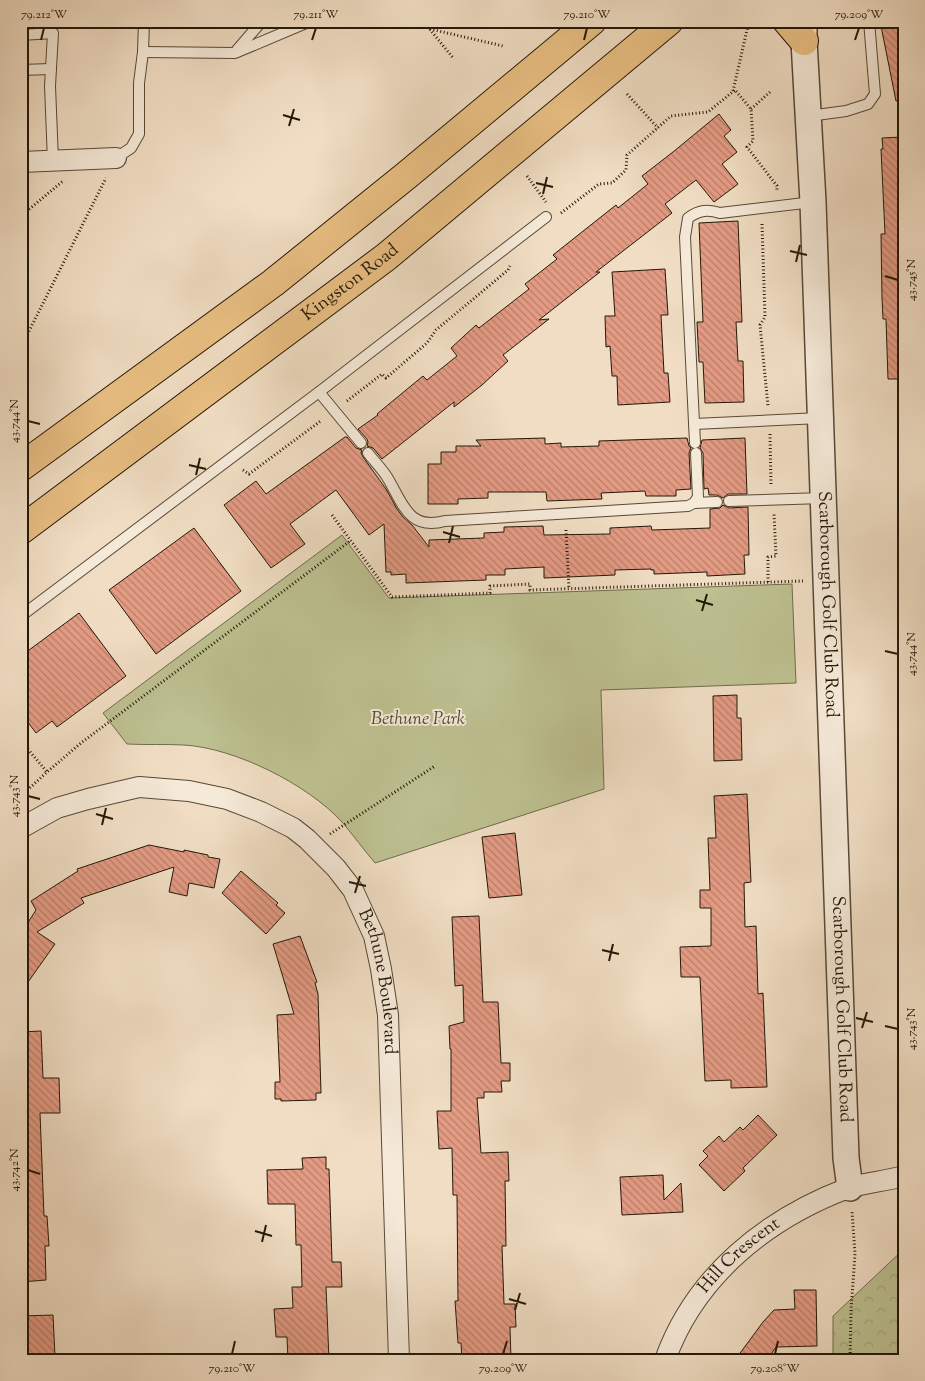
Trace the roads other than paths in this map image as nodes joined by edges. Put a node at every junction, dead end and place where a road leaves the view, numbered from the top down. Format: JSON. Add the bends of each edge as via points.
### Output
{"nodes":[{"id":1,"x":144,"y":21,"type":"edge"},
{"id":2,"x":262,"y":21,"type":"edge"},
{"id":3,"x":310,"y":21,"type":"edge"},
{"id":4,"x":592,"y":21,"type":"edge"},
{"id":5,"x":669,"y":21,"type":"edge"},
{"id":6,"x":869,"y":21,"type":"edge"},
{"id":7,"x":798,"y":28,"type":"edge"},
{"id":8,"x":21,"y":35,"type":"edge"},
{"id":9,"x":143,"y":52,"type":"junction"},
{"id":10,"x":235,"y":53,"type":"junction"},
{"id":11,"x":51,"y":69,"type":"junction"},
{"id":12,"x":21,"y":70,"type":"edge"},
{"id":13,"x":808,"y":116,"type":"junction"},
{"id":14,"x":116,"y":158,"type":"joint"},
{"id":15,"x":53,"y":160,"type":"junction"},
{"id":16,"x":21,"y":162,"type":"edge"},
{"id":17,"x":813,"y":202,"type":"junction"},
{"id":18,"x":546,"y":217,"type":"dead end"},
{"id":19,"x":319,"y":392,"type":"junction"},
{"id":20,"x":820,"y":418,"type":"junction"},
{"id":21,"x":694,"y":424,"type":"junction"},
{"id":22,"x":360,"y":443,"type":"dead end"},
{"id":23,"x":368,"y":453,"type":"dead end"},
{"id":24,"x":21,"y":468,"type":"edge"},
{"id":25,"x":823,"y":498,"type":"junction"},
{"id":26,"x":729,"y":501,"type":"dead end"},
{"id":27,"x":717,"y":502,"type":"dead end"},
{"id":28,"x":694,"y":503,"type":"junction"},
{"id":29,"x":22,"y":527,"type":"edge"},
{"id":30,"x":21,"y":616,"type":"edge"},
{"id":31,"x":21,"y":828,"type":"edge"},
{"id":32,"x":904,"y":1176,"type":"edge"},
{"id":33,"x":850,"y":1188,"type":"junction"},
{"id":34,"x":399,"y":1360,"type":"edge"},
{"id":35,"x":665,"y":1360,"type":"edge"}],
"edges":[{"from":1,"to":9,"type":"lane"},
{"from":2,"to":10,"type":"lane"},
{"from":3,"to":10,"type":"lane"},
{"from":4,"to":24,"type":"main road","via":[[273,283]]},
{"from":5,"to":29,"type":"main road","name":"Kingston Road","via":[[386,257]]},
{"from":6,"to":13,"type":"lane","via":[[875,94],[868,104],[846,112]]},
{"from":7,"to":13,"type":"street","name":"Scarborough Golf Club Road"},
{"from":8,"to":11,"type":"lane","via":[[53,33]]},
{"from":9,"to":10,"type":"lane"},
{"from":9,"to":14,"type":"lane","via":[[138,134],[131,148]]},
{"from":11,"to":12,"type":"lane"},
{"from":11,"to":15,"type":"lane"},
{"from":13,"to":17,"type":"street","name":"Scarborough Golf Club Road"},
{"from":14,"to":15,"type":"street"},
{"from":15,"to":16,"type":"street"},
{"from":17,"to":20,"type":"street","name":"Scarborough Golf Club Road"},
{"from":17,"to":21,"type":"lane","via":[[720,213],[702,211],[688,218],[685,237]]},
{"from":18,"to":19,"type":"lane"},
{"from":19,"to":22,"type":"lane"},
{"from":19,"to":30,"type":"lane"},
{"from":20,"to":21,"type":"lane"},
{"from":20,"to":25,"type":"street","name":"Scarborough Golf Club Road"},
{"from":21,"to":28,"type":"lane","via":[[698,495]]},
{"from":23,"to":28,"type":"lane","via":[[386,475],[408,514],[426,524],[688,506]]},
{"from":25,"to":26,"type":"lane"},
{"from":25,"to":33,"type":"street","name":"Scarborough Golf Club Road","via":[[846,1158]]},
{"from":27,"to":28,"type":"lane"},
{"from":31,"to":34,"type":"street","name":"Bethune Boulevard","via":[[57,808],[88,798],[139,787],[189,791],[227,799],[293,828],[336,868],[353,890],[374,936],[388,1015]]},
{"from":32,"to":33,"type":"street","name":"Hill Crescent"},
{"from":33,"to":35,"type":"street","name":"Hill Crescent","via":[[783,1219],[726,1263],[696,1299],[679,1326]]}]}
